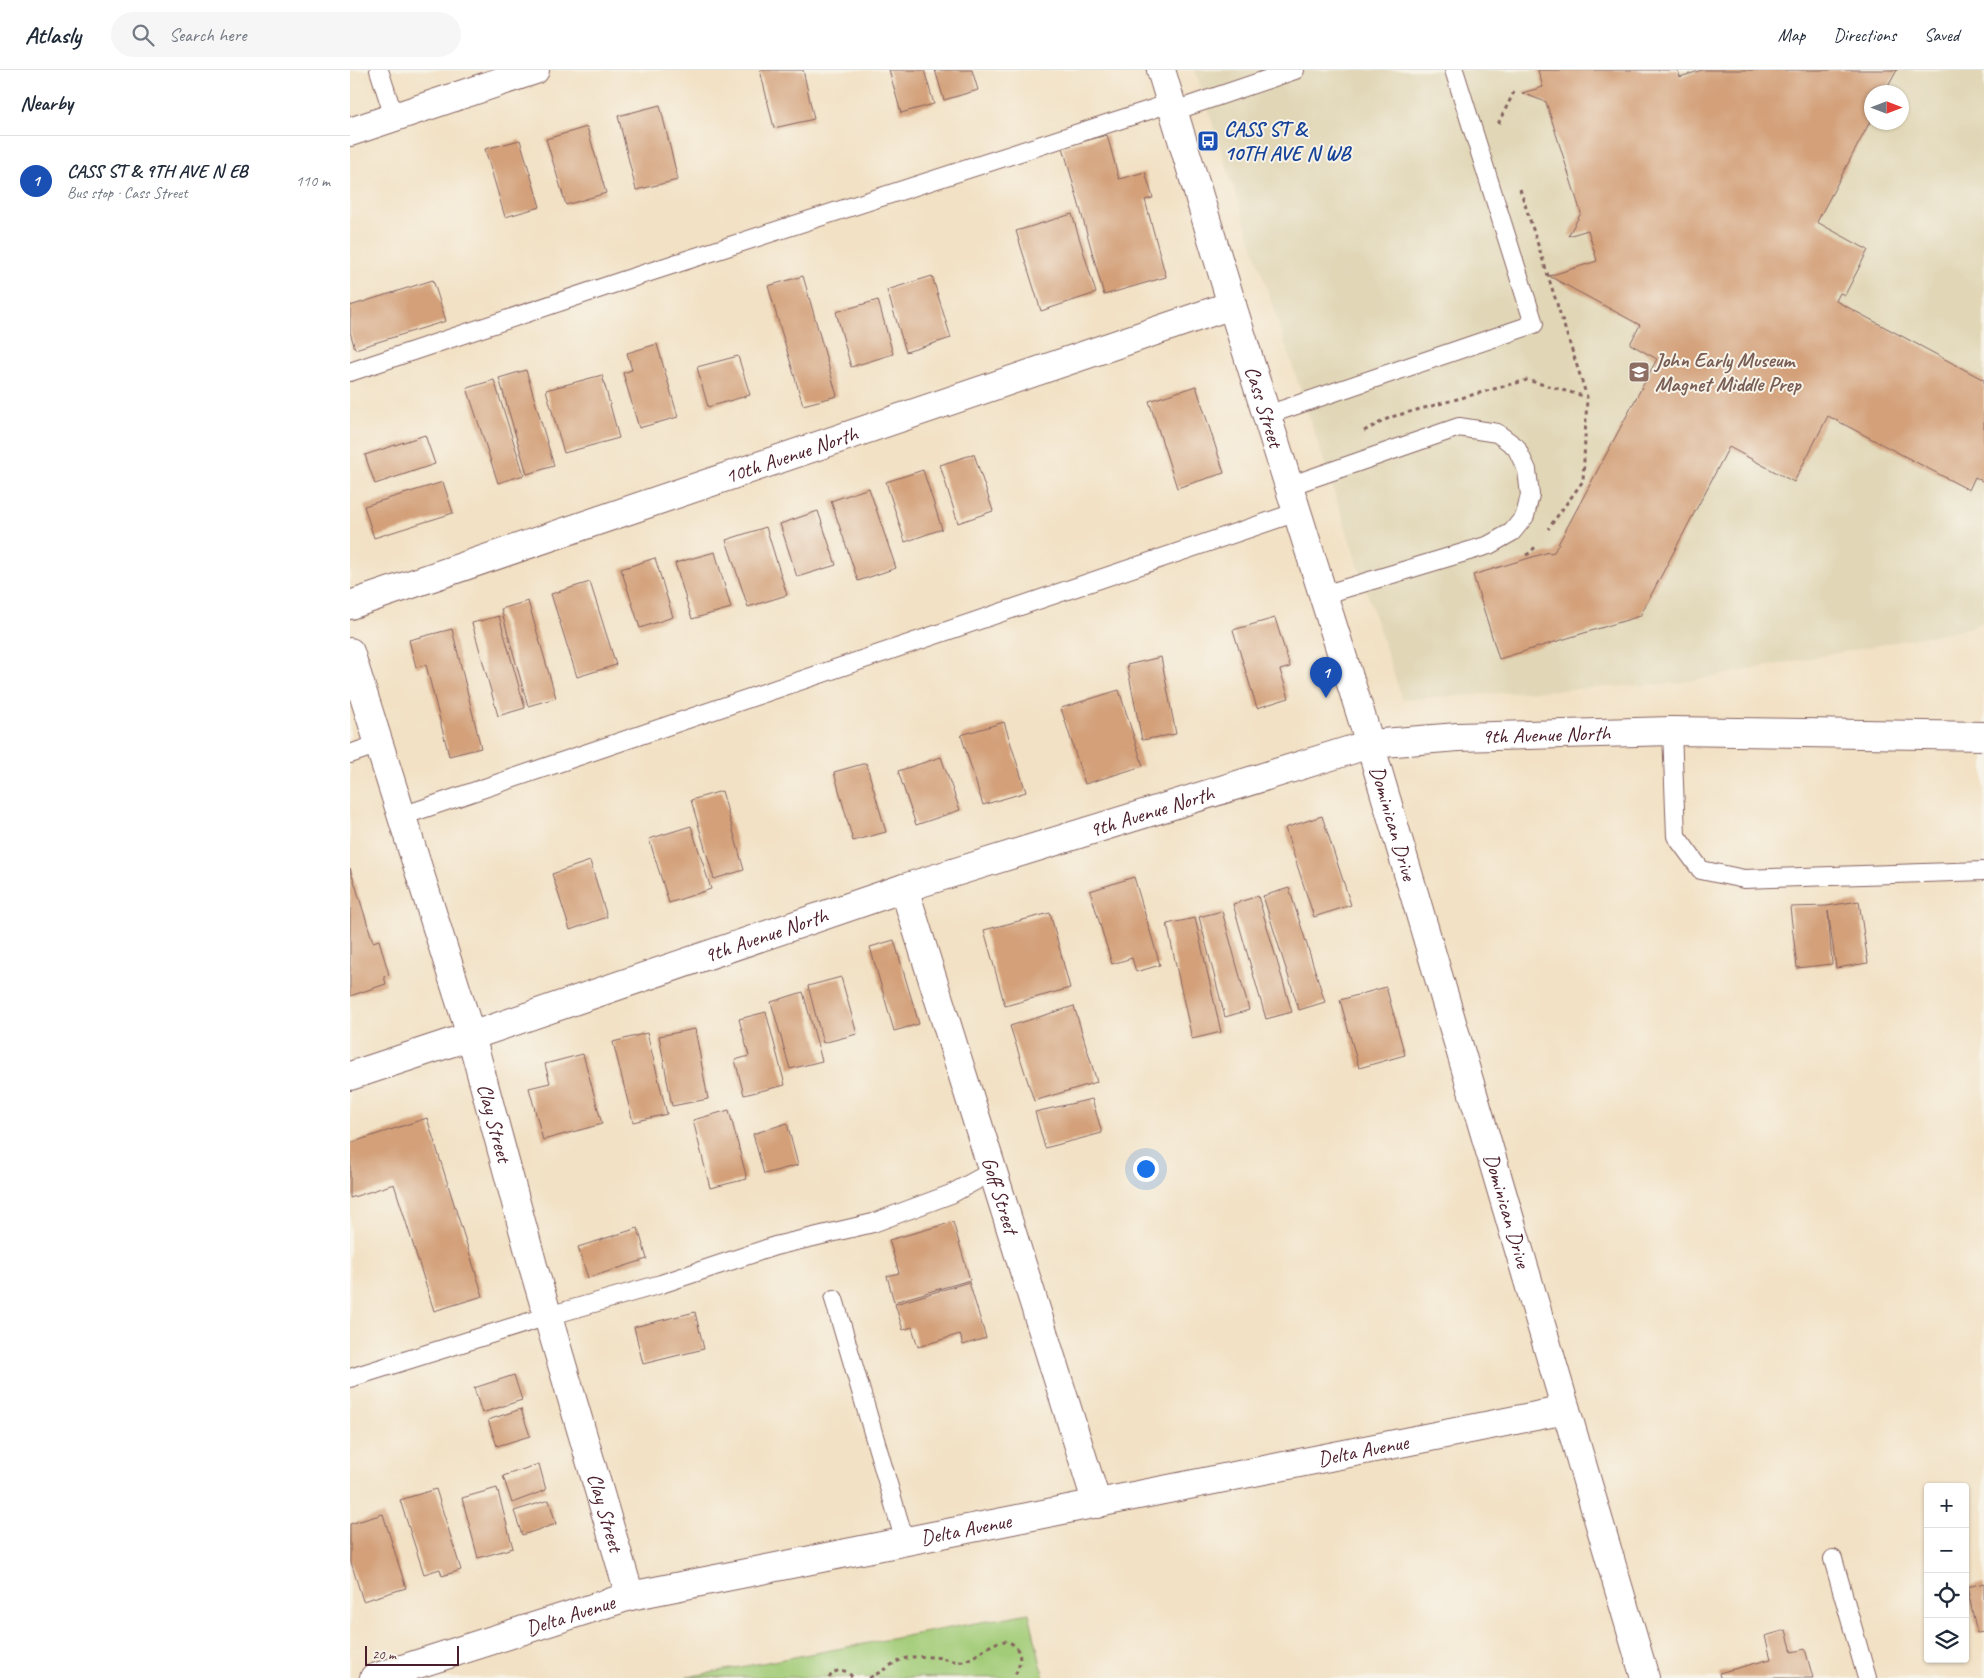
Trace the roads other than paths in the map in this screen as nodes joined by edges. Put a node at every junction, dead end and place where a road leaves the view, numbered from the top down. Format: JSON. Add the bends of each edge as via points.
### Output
{"nodes":[{"id":1,"x":379,"y":70,"type":"edge"},
{"id":2,"x":535,"y":70,"type":"edge"},
{"id":3,"x":1161,"y":70,"type":"edge"},
{"id":4,"x":1296,"y":70,"type":"edge"},
{"id":5,"x":1454,"y":70,"type":"edge"},
{"id":6,"x":1172,"y":107,"type":"junction"},
{"id":7,"x":394,"y":117,"type":"junction"},
{"id":8,"x":350,"y":132,"type":"edge"},
{"id":9,"x":1232,"y":305,"type":"junction"},
{"id":10,"x":350,"y":372,"type":"edge"},
{"id":11,"x":1267,"y":414,"type":"junction"},
{"id":12,"x":1289,"y":486,"type":"junction"},
{"id":13,"x":1297,"y":512,"type":"junction"},
{"id":14,"x":1323,"y":595,"type":"junction"},
{"id":15,"x":350,"y":605,"type":"edge"},
{"id":16,"x":350,"y":652,"type":"edge"},
{"id":17,"x":1672,"y":731,"type":"junction"},
{"id":18,"x":1984,"y":736,"type":"edge"},
{"id":19,"x":380,"y":744,"type":"junction"},
{"id":20,"x":1370,"y":744,"type":"junction"},
{"id":21,"x":350,"y":754,"type":"edge"},
{"id":22,"x":402,"y":816,"type":"junction"},
{"id":23,"x":1984,"y":871,"type":"edge"},
{"id":24,"x":904,"y":888,"type":"junction"},
{"id":25,"x":471,"y":1036,"type":"junction"},
{"id":26,"x":350,"y":1076,"type":"edge"},
{"id":27,"x":993,"y":1171,"type":"junction"},
{"id":28,"x":834,"y":1299,"type":"dead end"},
{"id":29,"x":548,"y":1316,"type":"junction"},
{"id":30,"x":350,"y":1378,"type":"edge"},
{"id":31,"x":1566,"y":1410,"type":"junction"},
{"id":32,"x":1097,"y":1504,"type":"junction"},
{"id":33,"x":905,"y":1542,"type":"junction"},
{"id":34,"x":1833,"y":1559,"type":"dead end"},
{"id":35,"x":630,"y":1596,"type":"junction"},
{"id":36,"x":374,"y":1678,"type":"edge"},
{"id":37,"x":1645,"y":1678,"type":"edge"},
{"id":38,"x":1867,"y":1678,"type":"edge"}],
"edges":[{"from":1,"to":7,"type":"lane"},
{"from":2,"to":7,"type":"street"},
{"from":3,"to":6,"type":"street","name":"Cass Street"},
{"from":4,"to":6,"type":"lane"},
{"from":5,"to":11,"type":"lane","via":[[1534,324]]},
{"from":6,"to":9,"type":"street","name":"Cass Street"},
{"from":6,"to":10,"type":"lane","via":[[628,279]]},
{"from":7,"to":8,"type":"street"},
{"from":9,"to":11,"type":"street","name":"Cass Street"},
{"from":9,"to":15,"type":"street","name":"10th Avenue North"},
{"from":11,"to":12,"type":"street","name":"Cass Street"},
{"from":12,"to":13,"type":"street","name":"Cass Street"},
{"from":12,"to":14,"type":"lane","via":[[1459,427],[1497,433],[1516,447],[1527,470],[1530,495],[1525,516],[1512,532],[1490,545]]},
{"from":13,"to":14,"type":"street","name":"Cass Street"},
{"from":13,"to":22,"type":"lane"},
{"from":14,"to":20,"type":"street","name":"Cass Street"},
{"from":16,"to":19,"type":"street","name":"Clay Street"},
{"from":17,"to":18,"type":"street","name":"9th Avenue North"},
{"from":17,"to":20,"type":"street","name":"9th Avenue North","via":[[1458,737]]},
{"from":17,"to":23,"type":"lane","via":[[1676,836],[1701,870],[1744,879]]},
{"from":19,"to":21,"type":"lane"},
{"from":19,"to":22,"type":"street","name":"Clay Street"},
{"from":20,"to":24,"type":"street","name":"9th Avenue North"},
{"from":20,"to":31,"type":"street","name":"Dominican Drive"},
{"from":22,"to":25,"type":"street","name":"Clay Street"},
{"from":24,"to":25,"type":"street","name":"9th Avenue North"},
{"from":24,"to":27,"type":"street","name":"Goff Street"},
{"from":25,"to":26,"type":"street","name":"9th Avenue North"},
{"from":25,"to":29,"type":"street","name":"Clay Street"},
{"from":27,"to":29,"type":"lane","via":[[951,1194],[873,1223],[775,1246],[661,1284]]},
{"from":27,"to":32,"type":"street","name":"Goff Street"},
{"from":28,"to":33,"type":"lane"},
{"from":29,"to":30,"type":"lane"},
{"from":29,"to":35,"type":"street","name":"Clay Street"},
{"from":31,"to":32,"type":"street","name":"Delta Avenue"},
{"from":31,"to":37,"type":"street","name":"Dominican Drive"},
{"from":32,"to":33,"type":"street","name":"Delta Avenue"},
{"from":33,"to":35,"type":"street","name":"Delta Avenue"},
{"from":34,"to":38,"type":"lane"},
{"from":35,"to":36,"type":"street","name":"Delta Avenue"}]}
